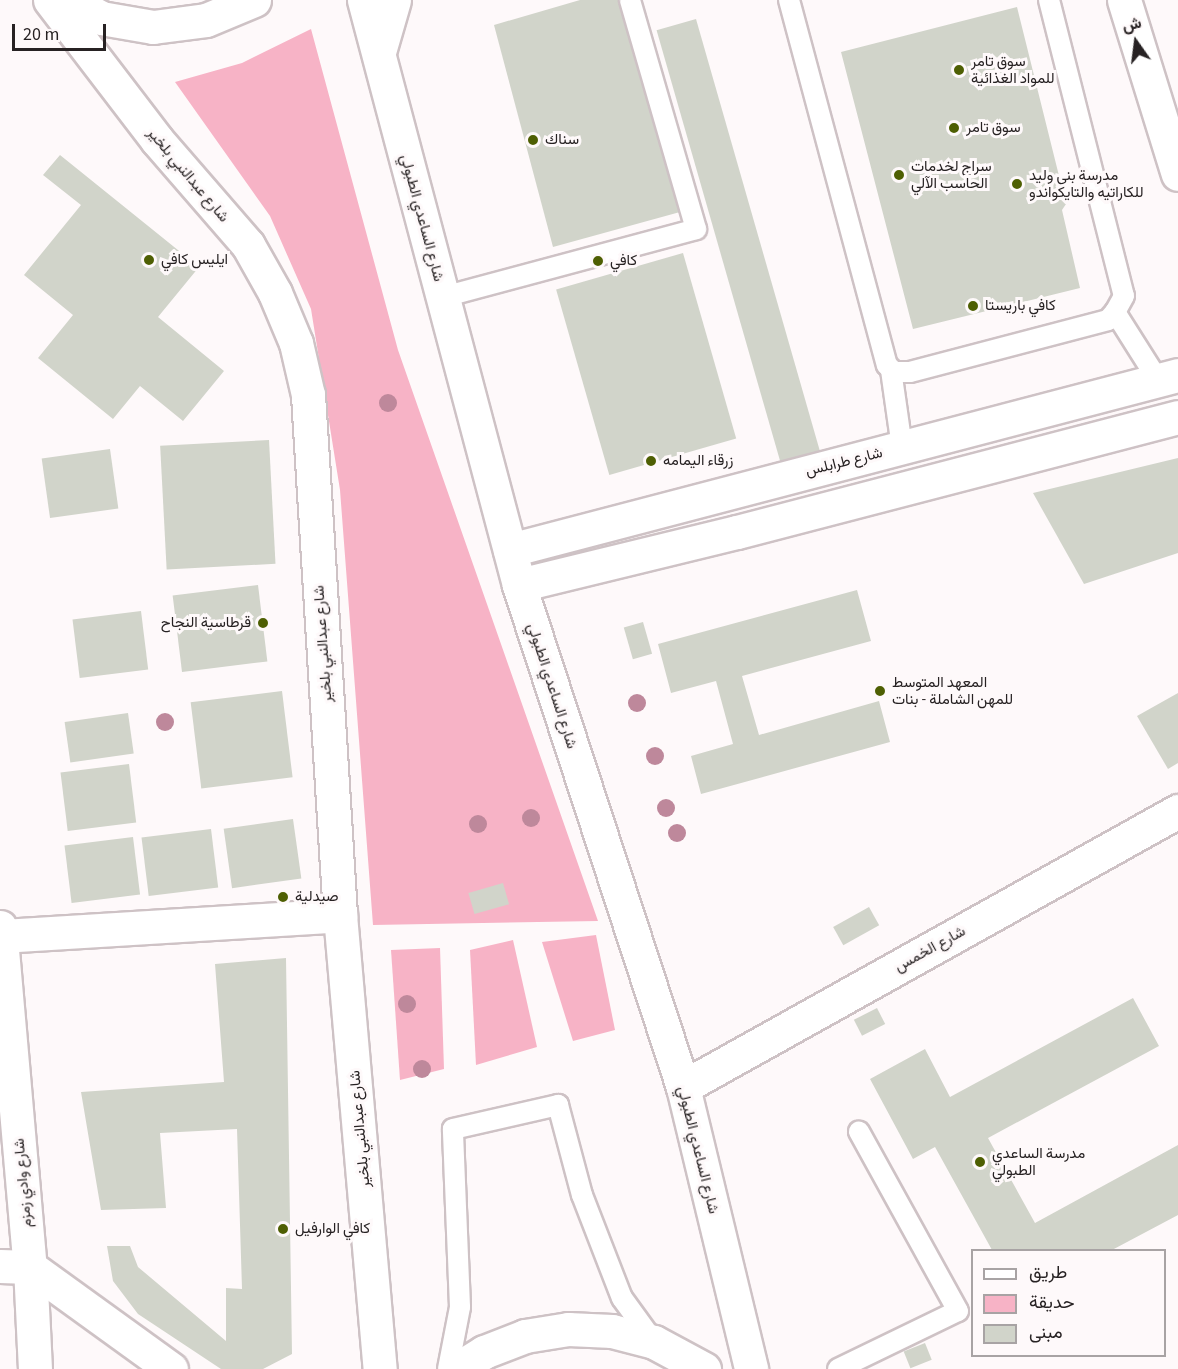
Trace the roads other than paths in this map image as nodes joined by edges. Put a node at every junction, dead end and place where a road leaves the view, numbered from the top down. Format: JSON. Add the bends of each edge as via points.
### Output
{"nodes":[{"id":1,"x":50,"y":0,"type":"edge"},
{"id":2,"x":69,"y":0,"type":"edge"},
{"id":3,"x":254,"y":0,"type":"edge"},
{"id":4,"x":364,"y":0,"type":"edge"},
{"id":5,"x":394,"y":0,"type":"edge"},
{"id":6,"x":630,"y":0,"type":"edge"},
{"id":7,"x":789,"y":0,"type":"edge"},
{"id":8,"x":1049,"y":0,"type":"edge"},
{"id":9,"x":1124,"y":0,"type":"edge"},
{"id":10,"x":379,"y":53,"type":"junction"},
{"id":11,"x":1178,"y":174,"type":"edge"},
{"id":12,"x":443,"y":297,"type":"junction"},
{"id":13,"x":1115,"y":312,"type":"junction"},
{"id":14,"x":891,"y":370,"type":"junction"},
{"id":15,"x":1168,"y":378,"type":"edge"},
{"id":16,"x":1178,"y":417,"type":"edge"},
{"id":17,"x":902,"y":447,"type":"junction"},
{"id":18,"x":510,"y":550,"type":"junction"},
{"id":19,"x":519,"y":585,"type":"junction"},
{"id":20,"x":1178,"y":812,"type":"edge"},
{"id":21,"x":340,"y":915,"type":"junction"},
{"id":22,"x":0,"y":931,"type":"edge"},
{"id":23,"x":683,"y":1087,"type":"junction"},
{"id":24,"x":859,"y":1132,"type":"dead end"},
{"id":25,"x":15,"y":1267,"type":"edge"},
{"id":26,"x":654,"y":1342,"type":"junction"},
{"id":27,"x":35,"y":1369,"type":"edge"},
{"id":28,"x":171,"y":1369,"type":"edge"},
{"id":29,"x":380,"y":1369,"type":"edge"},
{"id":30,"x":448,"y":1369,"type":"edge"},
{"id":31,"x":457,"y":1369,"type":"edge"},
{"id":32,"x":704,"y":1369,"type":"edge"},
{"id":33,"x":751,"y":1369,"type":"edge"},
{"id":34,"x":838,"y":1369,"type":"edge"}],
"edges":[{"from":1,"to":21,"type":"main road","name":"شارع عبدالنبي بلخير","via":[[157,140],[248,245],[275,293],[296,343],[308,395]]},
{"from":2,"to":3,"type":"main road","via":[[101,18],[153,27],[206,20]]},
{"from":4,"to":10,"type":"main road","name":"شارع الساعدي الطبولي"},
{"from":5,"to":10,"type":"main road"},
{"from":6,"to":12,"type":"lane","via":[[696,229]]},
{"from":7,"to":14,"type":"lane"},
{"from":8,"to":13,"type":"lane","via":[[1124,296]]},
{"from":9,"to":11,"type":"main road"},
{"from":10,"to":12,"type":"main road","name":"شارع الساعدي الطبولي"},
{"from":12,"to":18,"type":"main road","name":"شارع الساعدي الطبولي"},
{"from":13,"to":14,"type":"lane","via":[[1108,320],[910,372]]},
{"from":13,"to":15,"type":"lane"},
{"from":14,"to":17,"type":"lane"},
{"from":15,"to":17,"type":"main road","name":"شارع طرابلس"},
{"from":16,"to":19,"type":"main road"},
{"from":17,"to":18,"type":"main road","name":"شارع طرابلس"},
{"from":18,"to":19,"type":"main road","name":"شارع الساعدي الطبولي"},
{"from":19,"to":23,"type":"main road","name":"شارع الساعدي الطبولي"},
{"from":20,"to":23,"type":"main road","name":"شارع الخمس"},
{"from":21,"to":22,"type":"main road"},
{"from":21,"to":29,"type":"main road","name":"شارع عبدالنبي بلخير"},
{"from":22,"to":25,"type":"main road","name":"شارع وادي زمزم"},
{"from":23,"to":33,"type":"main road","name":"شارع الساعدي الطبولي"},
{"from":24,"to":34,"type":"lane","via":[[958,1311]]},
{"from":25,"to":27,"type":"main road","name":"شارع وادي زمزم"},
{"from":25,"to":28,"type":"main road"},
{"from":26,"to":30,"type":"lane","via":[[622,1298],[582,1195],[558,1105],[453,1129],[460,1307]]},
{"from":26,"to":31,"type":"main road","via":[[612,1331],[568,1329],[525,1336],[484,1352]]},
{"from":26,"to":32,"type":"main road"}]}
